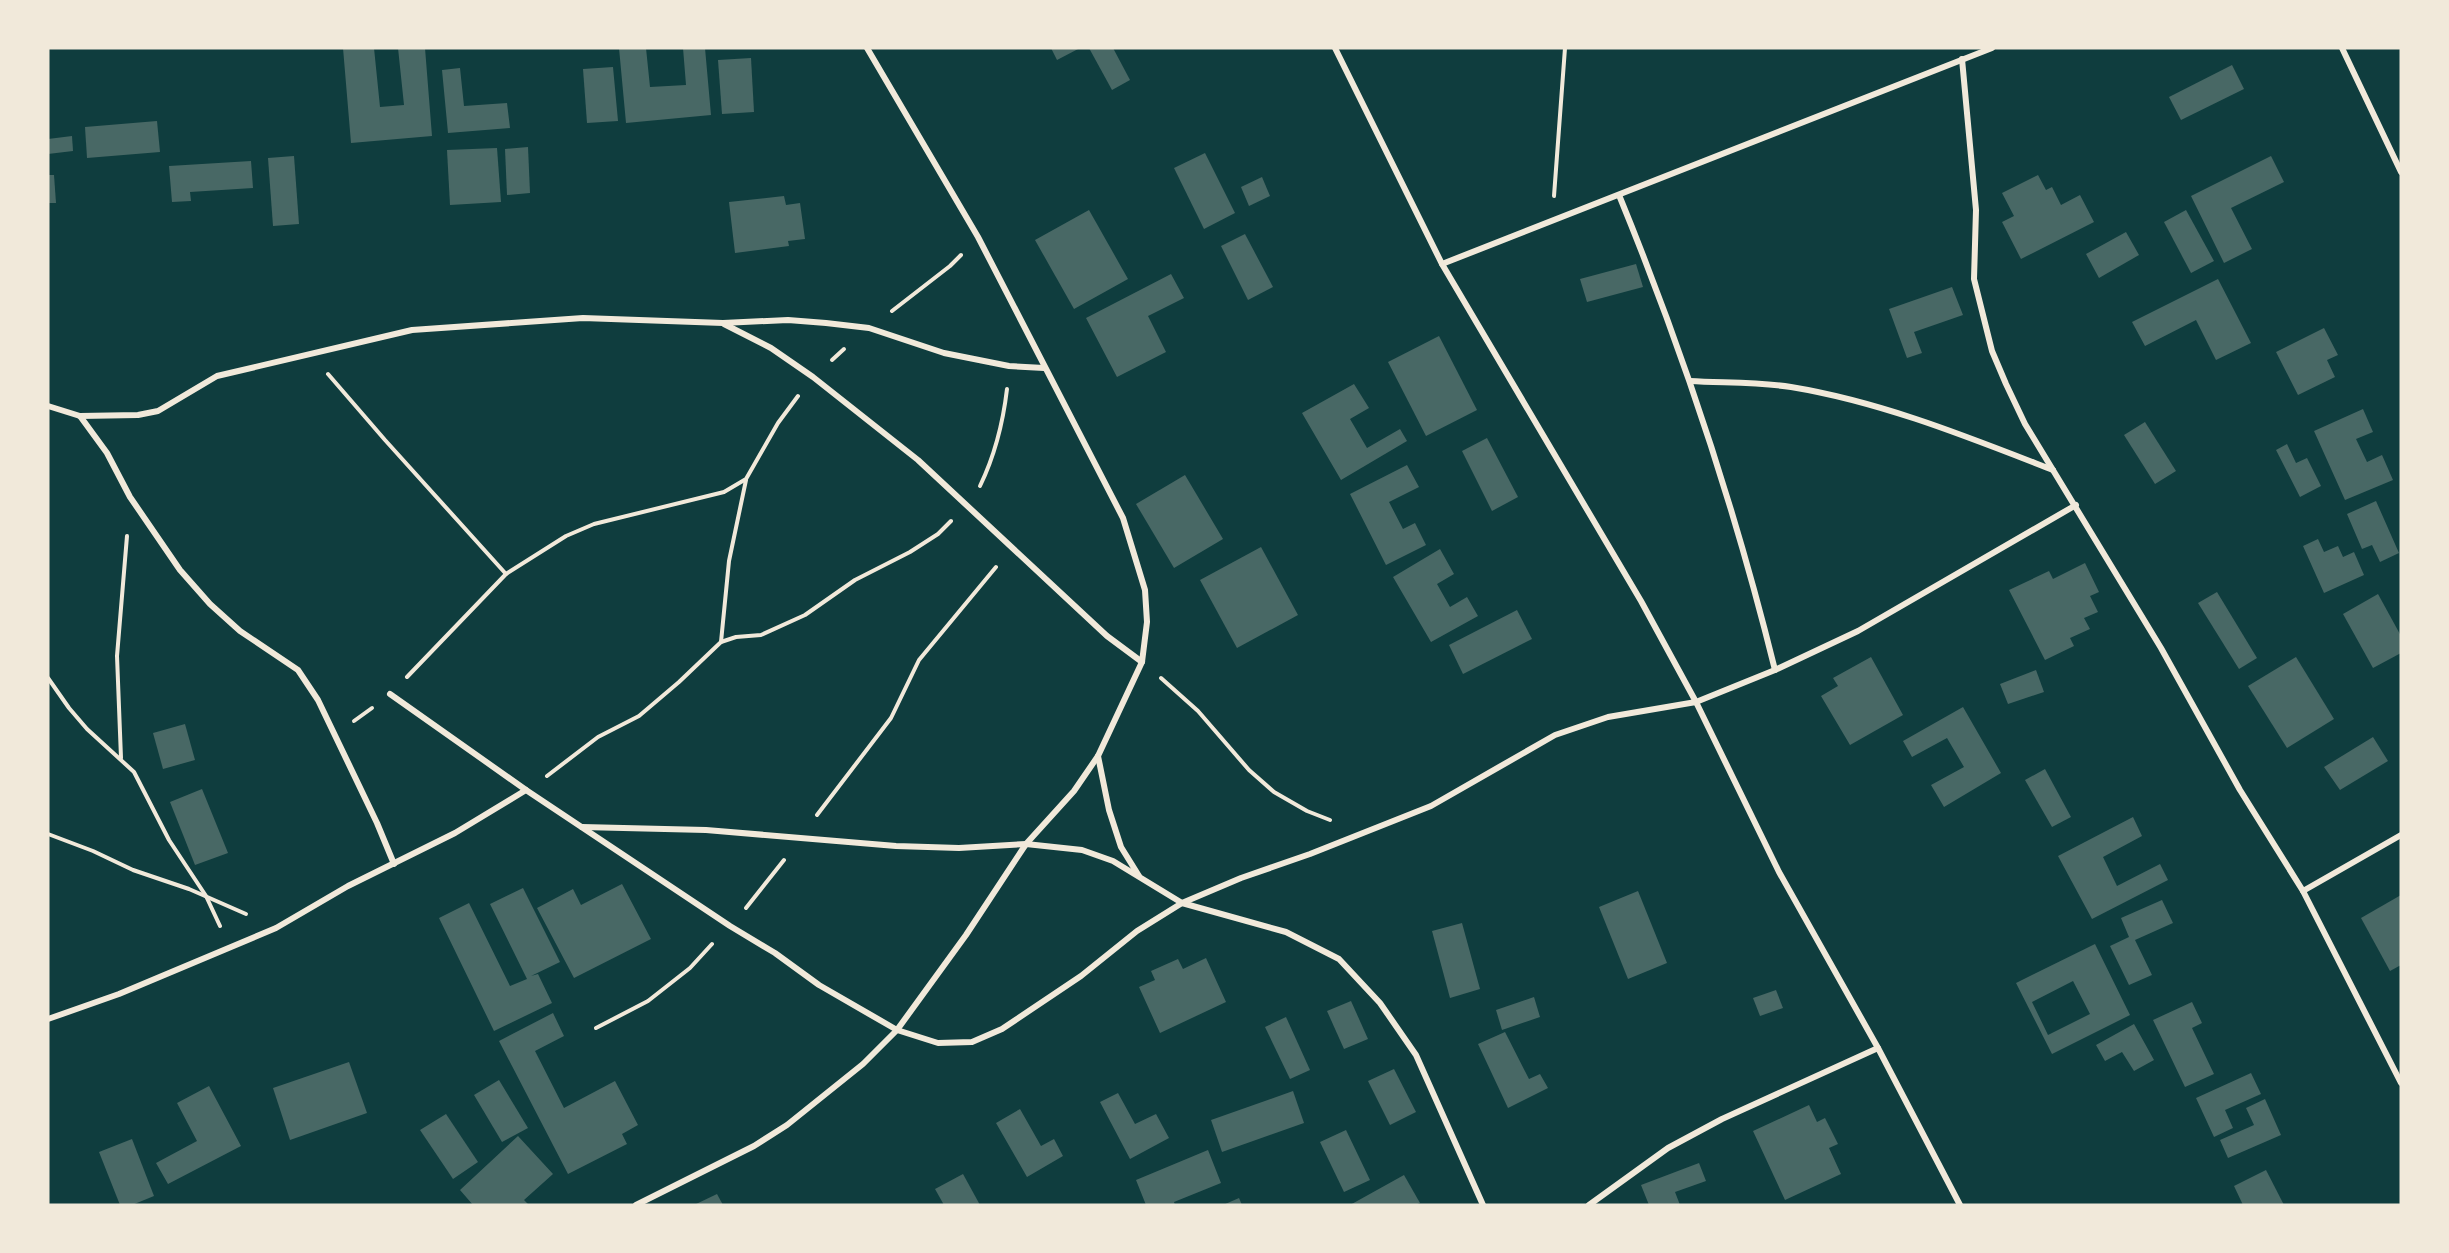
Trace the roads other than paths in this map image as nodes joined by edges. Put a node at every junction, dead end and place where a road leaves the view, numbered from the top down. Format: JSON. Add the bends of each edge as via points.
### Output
{"nodes":[{"id":1,"x":867,"y":48,"type":"edge"},
{"id":2,"x":1335,"y":48,"type":"edge"},
{"id":3,"x":1992,"y":48,"type":"edge"},
{"id":4,"x":2342,"y":48,"type":"edge"},
{"id":5,"x":1962,"y":59,"type":"junction"},
{"id":6,"x":2401,"y":172,"type":"edge"},
{"id":7,"x":1619,"y":195,"type":"junction"},
{"id":8,"x":1442,"y":264,"type":"junction"},
{"id":9,"x":723,"y":323,"type":"junction"},
{"id":10,"x":1044,"y":368,"type":"junction"},
{"id":11,"x":1690,"y":381,"type":"junction"},
{"id":12,"x":48,"y":406,"type":"edge"},
{"id":13,"x":80,"y":416,"type":"junction"},
{"id":14,"x":2053,"y":470,"type":"junction"},
{"id":15,"x":2076,"y":505,"type":"junction"},
{"id":16,"x":1142,"y":662,"type":"junction"},
{"id":17,"x":1775,"y":670,"type":"junction"},
{"id":18,"x":390,"y":694,"type":"road end"},
{"id":19,"x":1696,"y":702,"type":"junction"},
{"id":20,"x":1098,"y":756,"type":"junction"},
{"id":21,"x":526,"y":790,"type":"junction"},
{"id":22,"x":582,"y":826,"type":"junction"},
{"id":23,"x":2401,"y":836,"type":"edge"},
{"id":24,"x":1026,"y":844,"type":"junction"},
{"id":25,"x":394,"y":864,"type":"junction"},
{"id":26,"x":1140,"y":876,"type":"junction"},
{"id":27,"x":2303,"y":891,"type":"junction"},
{"id":28,"x":1182,"y":903,"type":"junction"},
{"id":29,"x":48,"y":1019,"type":"edge"},
{"id":30,"x":897,"y":1030,"type":"junction"},
{"id":31,"x":1878,"y":1048,"type":"junction"},
{"id":32,"x":2401,"y":1083,"type":"edge"},
{"id":33,"x":636,"y":1205,"type":"edge"},
{"id":34,"x":1483,"y":1205,"type":"edge"},
{"id":35,"x":1589,"y":1205,"type":"edge"},
{"id":36,"x":1960,"y":1205,"type":"edge"}],
"edges":[{"from":1,"to":10,"type":"street","via":[[978,237]]},
{"from":2,"to":8,"type":"street"},
{"from":3,"to":5,"type":"street"},
{"from":4,"to":6,"type":"street"},
{"from":5,"to":7,"type":"street"},
{"from":5,"to":14,"type":"street","via":[[1976,210],[1974,279],[1992,351],[2025,424]]},
{"from":7,"to":8,"type":"street"},
{"from":7,"to":11,"type":"street"},
{"from":8,"to":19,"type":"street"},
{"from":9,"to":10,"type":"street","via":[[788,320],[869,328],[944,353],[1009,366]]},
{"from":9,"to":13,"type":"street","via":[[582,318],[412,330],[217,376],[158,411]]},
{"from":9,"to":16,"type":"street","via":[[771,348],[813,377],[918,460],[1107,636]]},
{"from":10,"to":16,"type":"street","via":[[1123,518],[1145,590],[1147,622]]},
{"from":11,"to":14,"type":"street","via":[[1790,387],[1878,407]]},
{"from":11,"to":17,"type":"street","via":[[1753,582]]},
{"from":12,"to":13,"type":"street"},
{"from":13,"to":25,"type":"street","via":[[180,570],[240,631],[298,670],[318,700]]},
{"from":14,"to":15,"type":"street"},
{"from":15,"to":17,"type":"street","via":[[1858,631]]},
{"from":15,"to":27,"type":"street","via":[[2240,790]]},
{"from":16,"to":20,"type":"street"},
{"from":17,"to":19,"type":"street"},
{"from":18,"to":21,"type":"street"},
{"from":19,"to":28,"type":"street","via":[[1608,717],[1555,735],[1431,806]]},
{"from":19,"to":31,"type":"street","via":[[1779,872]]},
{"from":20,"to":24,"type":"street","via":[[1074,791]]},
{"from":20,"to":26,"type":"street","via":[[1121,847]]},
{"from":21,"to":22,"type":"street"},
{"from":21,"to":25,"type":"street"},
{"from":22,"to":24,"type":"street","via":[[706,830],[896,846]]},
{"from":22,"to":30,"type":"street","via":[[819,985]]},
{"from":23,"to":27,"type":"street"},
{"from":24,"to":26,"type":"street","via":[[1082,850]]},
{"from":24,"to":30,"type":"street"},
{"from":25,"to":29,"type":"street","via":[[227,950]]},
{"from":26,"to":28,"type":"street"},
{"from":27,"to":32,"type":"street"},
{"from":28,"to":30,"type":"street","via":[[1002,1029],[972,1042],[938,1043]]},
{"from":28,"to":34,"type":"street","via":[[1286,932],[1339,959],[1380,1003],[1416,1055]]},
{"from":30,"to":33,"type":"street","via":[[863,1064],[787,1125],[754,1146]]},
{"from":31,"to":35,"type":"street","via":[[1668,1148]]},
{"from":31,"to":36,"type":"street"}]}
